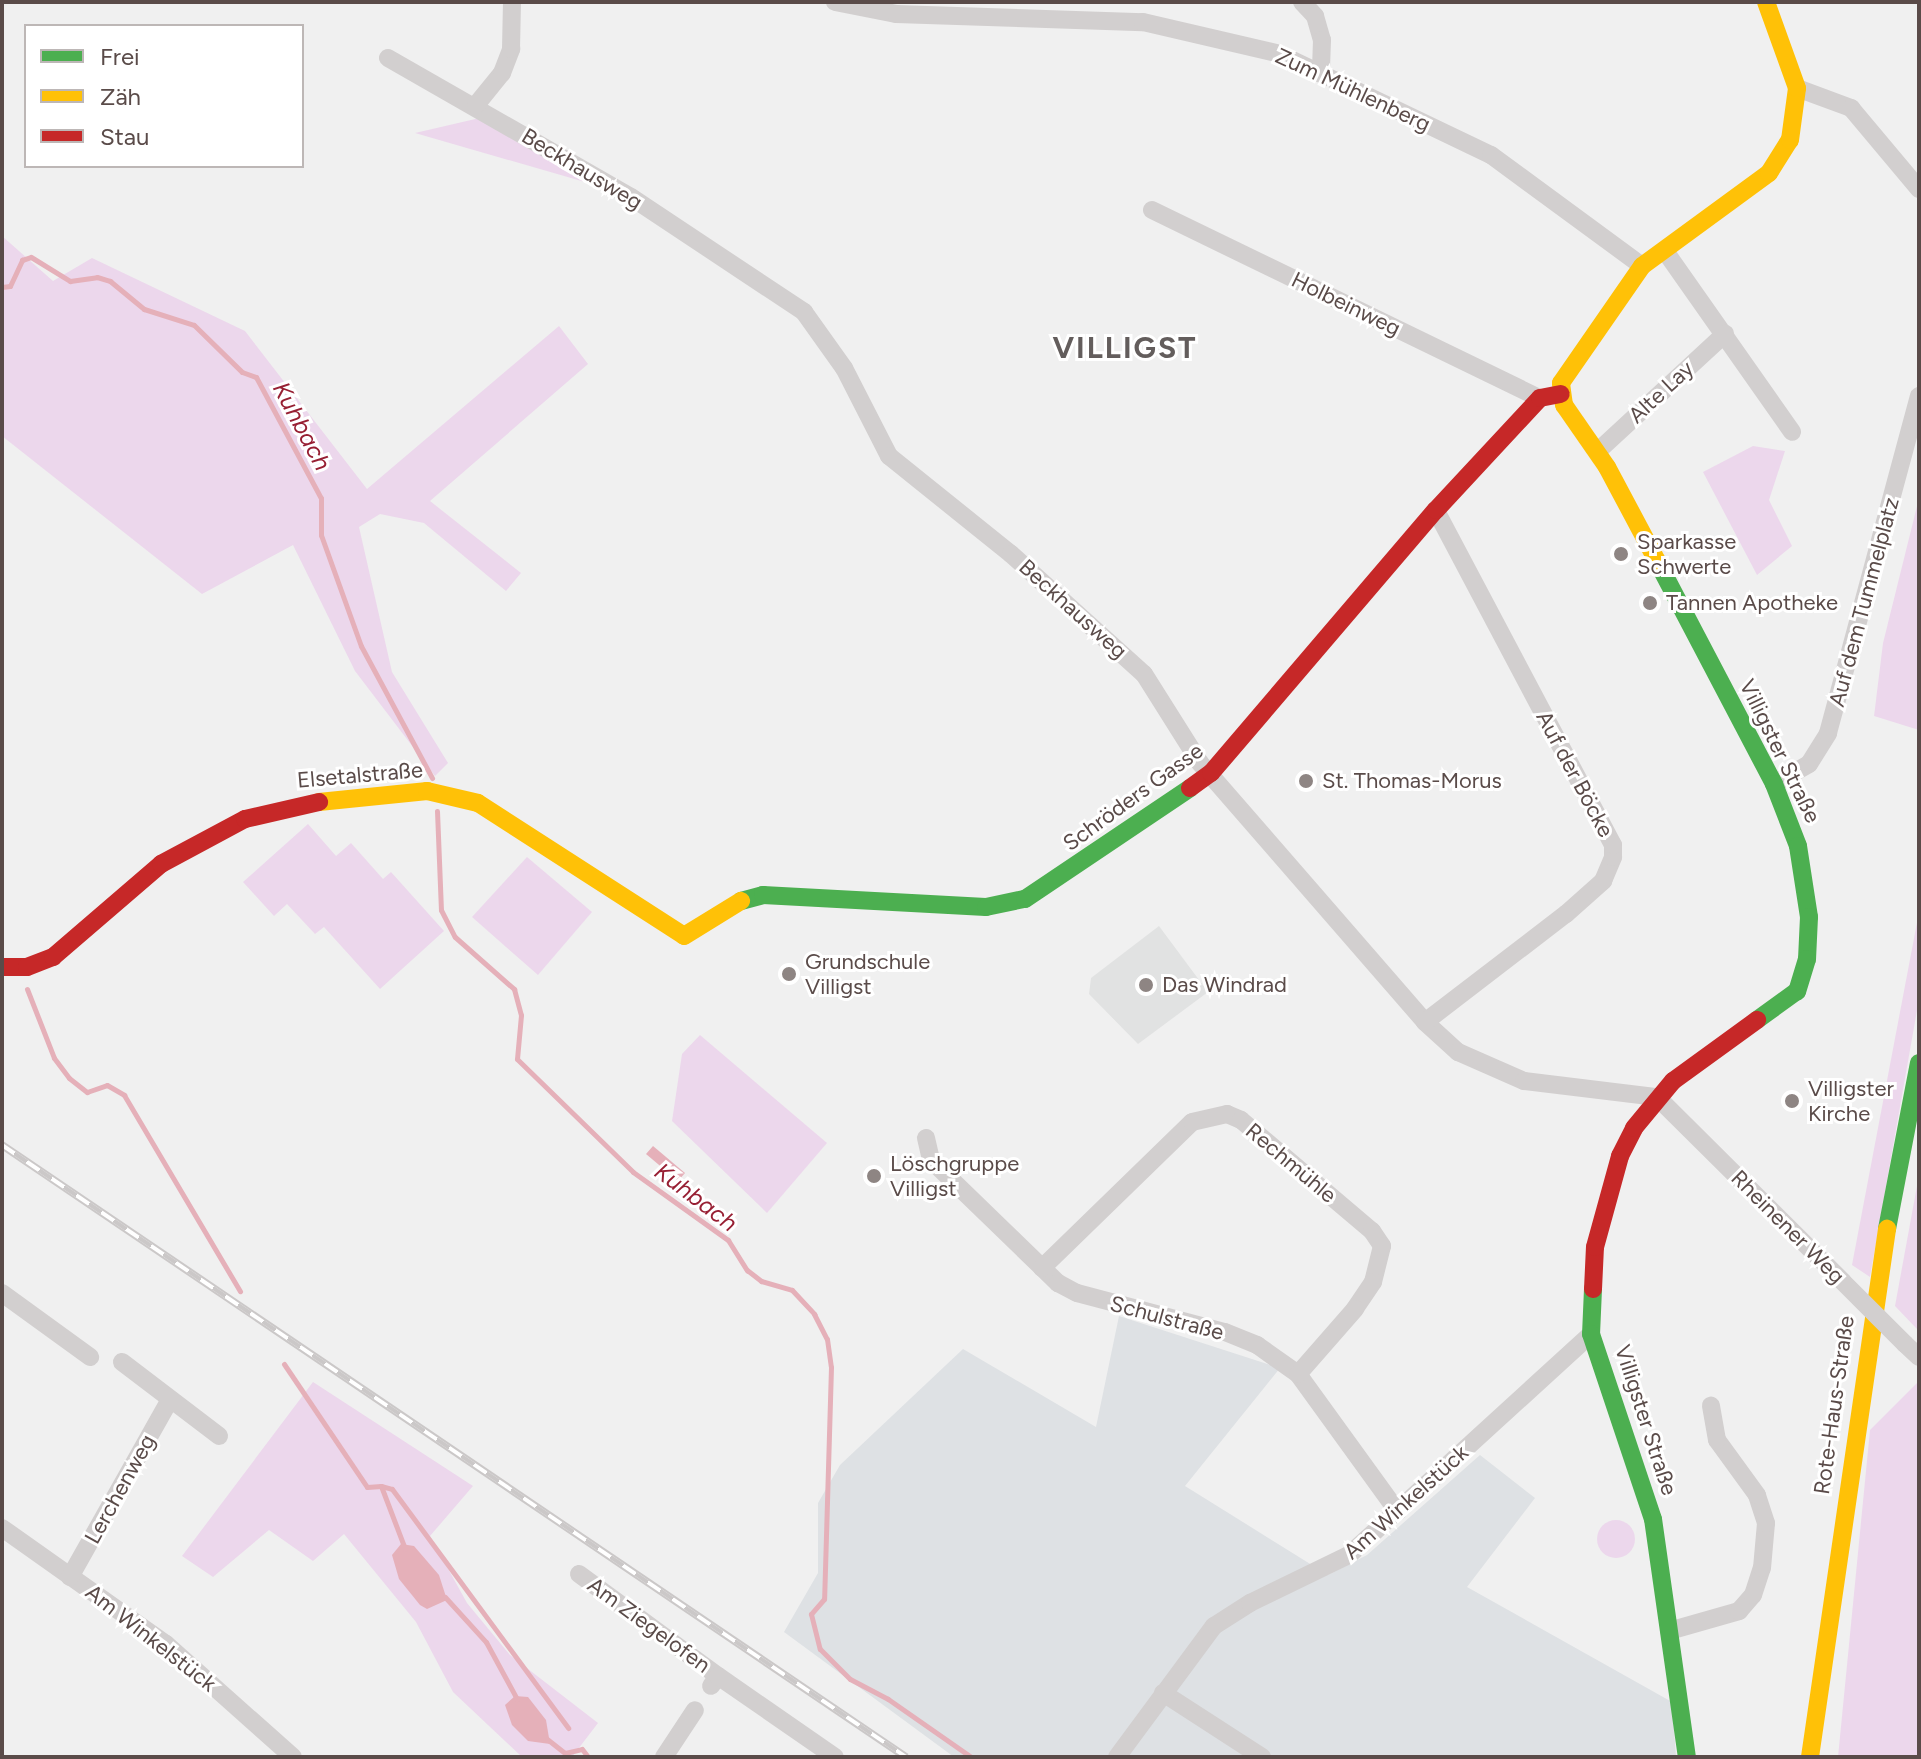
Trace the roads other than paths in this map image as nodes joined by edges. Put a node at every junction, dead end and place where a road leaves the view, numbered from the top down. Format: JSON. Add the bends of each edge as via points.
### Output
{"nodes":[{"id":1,"x":512,"y":2,"type":"edge"},
{"id":2,"x":835,"y":2,"type":"edge"},
{"id":3,"x":1302,"y":2,"type":"edge"},
{"id":4,"x":1766,"y":2,"type":"edge"},
{"id":5,"x":388,"y":58,"type":"dead end"},
{"id":6,"x":1321,"y":74,"type":"junction"},
{"id":7,"x":1797,"y":88,"type":"junction"},
{"id":8,"x":476,"y":105,"type":"junction"},
{"id":9,"x":1919,"y":189,"type":"edge"},
{"id":10,"x":1152,"y":210,"type":"dead end"},
{"id":11,"x":1665,"y":251,"type":"junction"},
{"id":12,"x":1642,"y":266,"type":"junction"},
{"id":13,"x":1725,"y":334,"type":"junction"},
{"id":14,"x":1561,"y":394,"type":"junction"},
{"id":15,"x":1919,"y":396,"type":"edge"},
{"id":16,"x":1540,"y":398,"type":"junction"},
{"id":17,"x":1792,"y":432,"type":"dead end"},
{"id":18,"x":1598,"y":451,"type":"junction"},
{"id":19,"x":1436,"y":510,"type":"junction"},
{"id":20,"x":1211,"y":773,"type":"junction"},
{"id":21,"x":1774,"y":784,"type":"junction"},
{"id":22,"x":684,"y":936,"type":"joint"},
{"id":23,"x":2,"y":967,"type":"edge"},
{"id":24,"x":1425,"y":1022,"type":"junction"},
{"id":25,"x":1919,"y":1063,"type":"edge"},
{"id":26,"x":1657,"y":1097,"type":"junction"},
{"id":27,"x":926,"y":1138,"type":"dead end"},
{"id":28,"x":1042,"y":1268,"type":"junction"},
{"id":29,"x":2,"y":1293,"type":"edge"},
{"id":30,"x":1591,"y":1334,"type":"junction"},
{"id":31,"x":90,"y":1357,"type":"dead end"},
{"id":32,"x":1919,"y":1357,"type":"edge"},
{"id":33,"x":122,"y":1362,"type":"dead end"},
{"id":34,"x":1298,"y":1374,"type":"junction"},
{"id":35,"x":169,"y":1401,"type":"junction"},
{"id":36,"x":1711,"y":1406,"type":"dead end"},
{"id":37,"x":219,"y":1436,"type":"dead end"},
{"id":38,"x":1398,"y":1512,"type":"junction"},
{"id":39,"x":2,"y":1528,"type":"edge"},
{"id":40,"x":579,"y":1574,"type":"dead end"},
{"id":41,"x":70,"y":1577,"type":"junction"},
{"id":42,"x":1669,"y":1631,"type":"junction"},
{"id":43,"x":1163,"y":1693,"type":"junction"},
{"id":44,"x":695,"y":1710,"type":"dead end"},
{"id":45,"x":293,"y":1757,"type":"edge"},
{"id":46,"x":664,"y":1757,"type":"edge"},
{"id":47,"x":835,"y":1757,"type":"edge"},
{"id":48,"x":1117,"y":1757,"type":"edge"},
{"id":49,"x":1262,"y":1757,"type":"edge"},
{"id":50,"x":1687,"y":1757,"type":"edge"},
{"id":51,"x":1810,"y":1757,"type":"edge"}],
"edges":[{"from":1,"to":8,"type":"street","via":[[511,49],[502,73]]},
{"from":2,"to":6,"type":"street","name":"Zum Mühlenberg","via":[[896,14],[1143,22],[1280,54]]},
{"from":3,"to":6,"type":"street","via":[[1315,16],[1322,40]]},
{"from":4,"to":7,"type":"street"},
{"from":5,"to":8,"type":"street","name":"Beckhausweg"},
{"from":6,"to":12,"type":"street","name":"Zum Mühlenberg","via":[[1491,155]]},
{"from":7,"to":9,"type":"street","via":[[1851,108]]},
{"from":7,"to":11,"type":"street","via":[[1796,119],[1779,159]]},
{"from":8,"to":20,"type":"street","name":"Beckhausweg","via":[[631,197],[804,312],[844,368],[889,456],[1113,642],[1152,684]]},
{"from":10,"to":16,"type":"street","name":"Holbeinweg"},
{"from":11,"to":12,"type":"street"},
{"from":11,"to":13,"type":"street"},
{"from":12,"to":14,"type":"street","via":[[1569,368]]},
{"from":13,"to":17,"type":"street"},
{"from":13,"to":18,"type":"street","name":"Alte Lay"},
{"from":14,"to":16,"type":"street"},
{"from":14,"to":18,"type":"street","name":"Villigster Straße"},
{"from":15,"to":21,"type":"street","name":"Auf dem Tummelplatz","via":[[1828,733],[1809,764]]},
{"from":16,"to":19,"type":"street","name":"Schröders Gasse"},
{"from":18,"to":21,"type":"street","name":"Villigster Straße"},
{"from":19,"to":20,"type":"street","name":"Schröders Gasse"},
{"from":19,"to":24,"type":"street","name":"Auf der Böcke","via":[[1613,845],[1613,857],[1603,881],[1566,914]]},
{"from":20,"to":22,"type":"street","name":"Schröders Gasse","via":[[1091,859],[1010,904],[763,895],[728,904]]},
{"from":20,"to":24,"type":"street","name":"Beckhausweg"},
{"from":21,"to":26,"type":"street","name":"Villigster Straße","via":[[1805,879],[1807,959],[1797,991]]},
{"from":22,"to":23,"type":"street","name":"Elsetalstraße","via":[[495,811],[456,795],[427,791],[331,798],[245,819],[161,864],[53,957],[27,967]]},
{"from":24,"to":26,"type":"street","name":"Beckhausweg","via":[[1458,1052],[1524,1081]]},
{"from":25,"to":51,"type":"street","name":"Rote-Haus-Straße","via":[[1875,1293]]},
{"from":26,"to":30,"type":"street","name":"Villigster Straße","via":[[1634,1128],[1608,1194],[1595,1247]]},
{"from":26,"to":32,"type":"street","name":"Rheinener Weg","bridge":true},
{"from":27,"to":28,"type":"street","name":"Schulstraße","via":[[931,1160]]},
{"from":28,"to":34,"type":"street","name":"Schulstraße","via":[[1077,1293],[1257,1345]]},
{"from":28,"to":34,"type":"street","name":"Rechmühle","via":[[1192,1122],[1227,1114],[1241,1120],[1372,1231],[1382,1246],[1373,1282]]},
{"from":29,"to":31,"type":"street"},
{"from":30,"to":38,"type":"street","name":"Am Winkelstück"},
{"from":30,"to":42,"type":"street","name":"Villigster Straße","via":[[1653,1519]]},
{"from":33,"to":35,"type":"street"},
{"from":34,"to":38,"type":"street","name":"Schulstraße"},
{"from":35,"to":37,"type":"street"},
{"from":35,"to":41,"type":"street","name":"Lerchenweg"},
{"from":36,"to":42,"type":"street","via":[[1717,1440],[1757,1495],[1766,1523],[1762,1568],[1753,1595],[1739,1611]]},
{"from":38,"to":43,"type":"street","name":"Am Winkelstück","via":[[1327,1569],[1227,1616]]},
{"from":39,"to":41,"type":"street","name":"Am Winkelstück"},
{"from":40,"to":47,"type":"street","name":"Am Ziegelofen","via":[[714,1681]]},
{"from":41,"to":45,"type":"street","name":"Am Winkelstück","via":[[166,1644]]},
{"from":42,"to":50,"type":"street","name":"Villigster Straße"},
{"from":43,"to":48,"type":"street","name":"Am Winkelstück"},
{"from":43,"to":49,"type":"street"},
{"from":44,"to":46,"type":"street","name":"Am Ziegelofen"}]}
